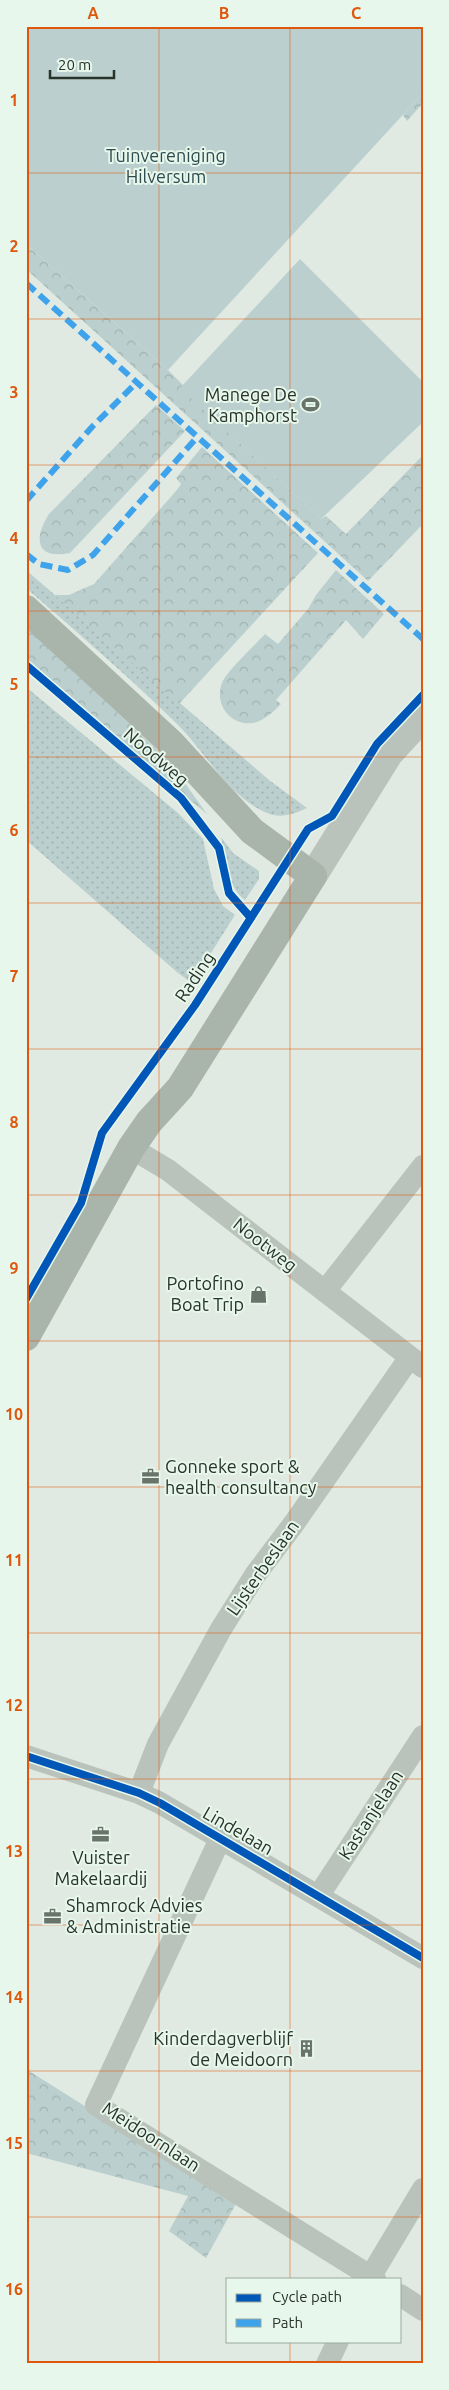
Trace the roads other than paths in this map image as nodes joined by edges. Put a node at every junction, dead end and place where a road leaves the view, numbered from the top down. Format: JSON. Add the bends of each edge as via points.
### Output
{"nodes":[{"id":1,"x":26,"y":610,"type":"edge"},
{"id":2,"x":423,"y":717,"type":"edge"},
{"id":3,"x":313,"y":876,"type":"junction"},
{"id":4,"x":131,"y":1148,"type":"junction"},
{"id":5,"x":423,"y":1166,"type":"edge"},
{"id":6,"x":325,"y":1292,"type":"junction"},
{"id":7,"x":26,"y":1337,"type":"edge"},
{"id":8,"x":416,"y":1362,"type":"edge"},
{"id":9,"x":423,"y":1736,"type":"edge"},
{"id":10,"x":26,"y":1756,"type":"edge"},
{"id":11,"x":139,"y":1793,"type":"junction"},
{"id":12,"x":220,"y":1839,"type":"junction"},
{"id":13,"x":319,"y":1895,"type":"junction"},
{"id":14,"x":423,"y":1958,"type":"edge"},
{"id":15,"x":423,"y":2189,"type":"edge"},
{"id":16,"x":371,"y":2278,"type":"edge"},
{"id":17,"x":402,"y":2296,"type":"edge"},
{"id":18,"x":423,"y":2310,"type":"edge"},
{"id":19,"x":338,"y":2342,"type":"edge"},
{"id":20,"x":327,"y":2364,"type":"edge"}],
"edges":[{"from":1,"to":3,"type":"main road","name":"Noodweg","via":[[171,743],[252,832]]},
{"from":2,"to":3,"type":"street","via":[[390,754]]},
{"from":3,"to":4,"type":"main road","via":[[180,1088],[148,1122]]},
{"from":4,"to":6,"type":"street","name":"Nootweg","via":[[168,1170]]},
{"from":4,"to":7,"type":"main road"},
{"from":5,"to":6,"type":"street"},
{"from":6,"to":8,"type":"street","name":"Nootweg"},
{"from":8,"to":11,"type":"street","name":"Lijsterbeslaan","via":[[256,1575],[187,1687],[158,1744]]},
{"from":9,"to":13,"type":"street","name":"Kastanjelaan"},
{"from":10,"to":11,"type":"street","name":"Lindelaan"},
{"from":11,"to":12,"type":"street","name":"Lindelaan"},
{"from":12,"to":13,"type":"street","name":"Lindelaan"},
{"from":12,"to":16,"type":"street","name":"Meidoornlaan","via":[[96,2105]]},
{"from":13,"to":14,"type":"street","name":"Lindelaan"},
{"from":15,"to":16,"type":"street"},
{"from":17,"to":18,"type":"street"},
{"from":19,"to":20,"type":"street"}]}
